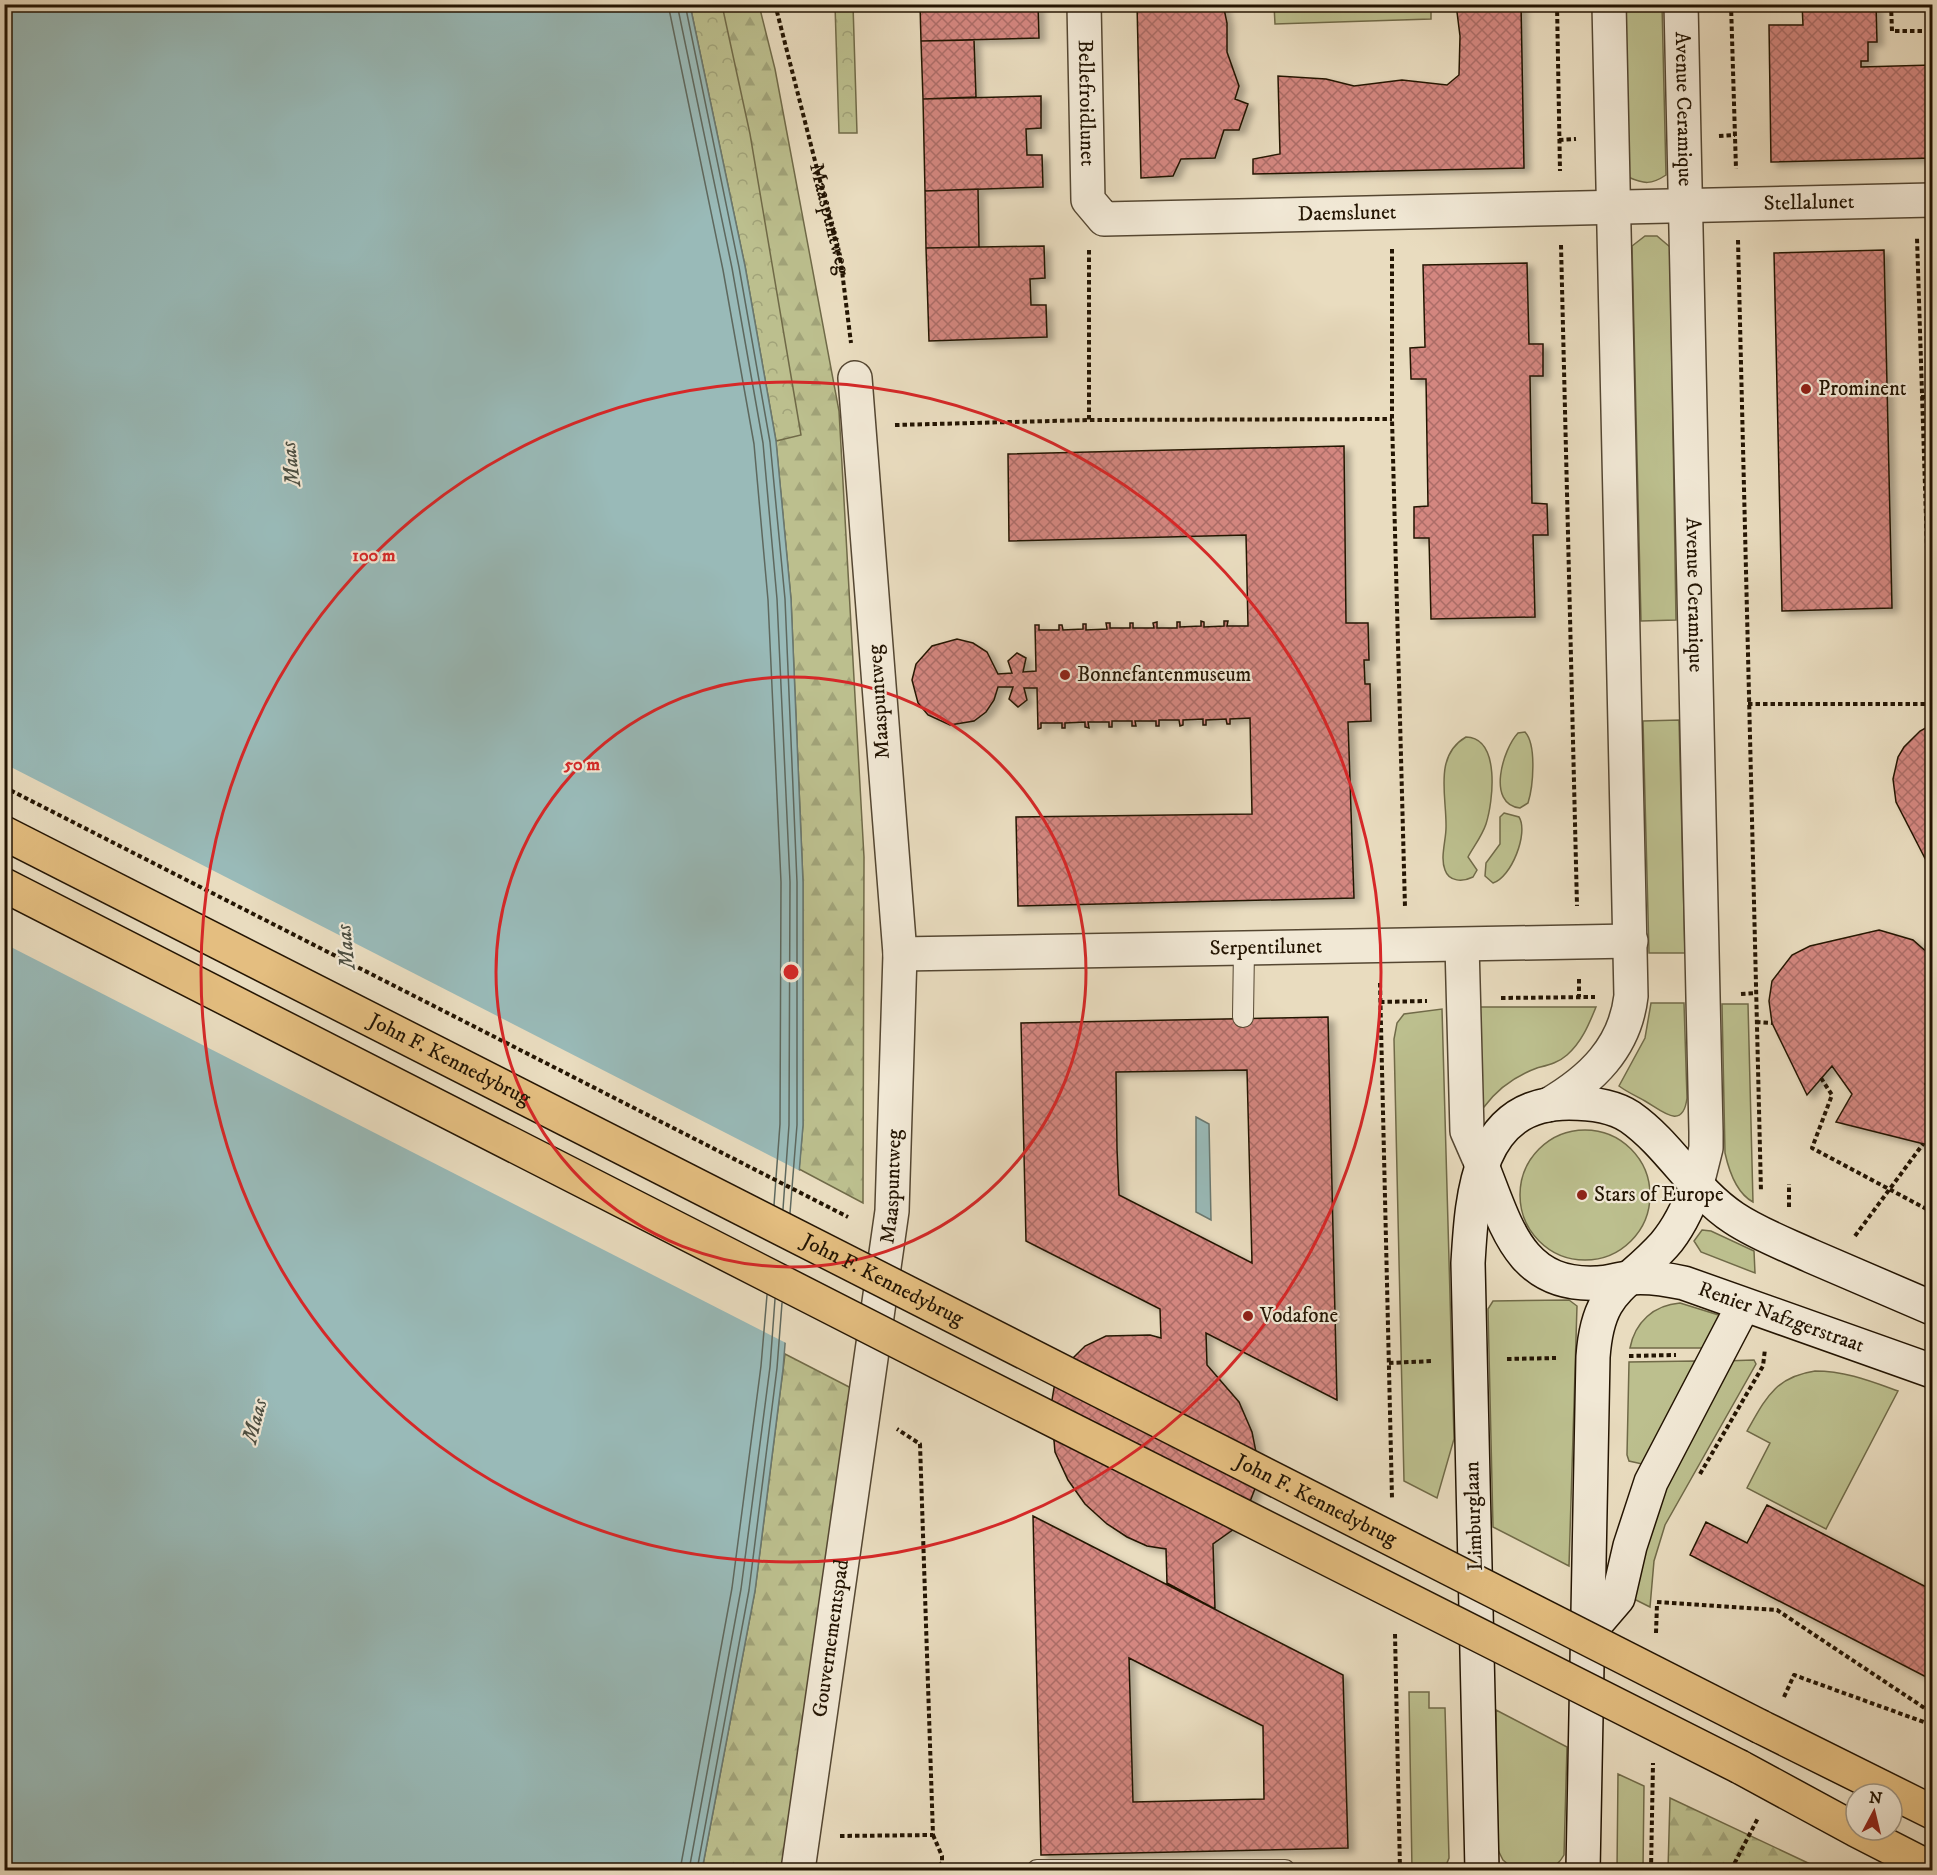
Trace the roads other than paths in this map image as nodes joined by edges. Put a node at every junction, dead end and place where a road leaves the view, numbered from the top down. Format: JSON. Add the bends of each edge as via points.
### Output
{"nodes":[{"id":1,"x":1084,"y":4,"type":"edge"},
{"id":2,"x":1609,"y":4,"type":"edge"},
{"id":3,"x":1681,"y":4,"type":"edge"},
{"id":4,"x":1089,"y":200,"type":"joint"},
{"id":5,"x":1924,"y":201,"type":"edge"},
{"id":6,"x":1685,"y":205,"type":"junction"},
{"id":7,"x":1614,"y":207,"type":"junction"},
{"id":8,"x":855,"y":378,"type":"road end"},
{"id":9,"x":4,"y":833,"type":"edge"},
{"id":10,"x":4,"y":885,"type":"edge"},
{"id":11,"x":1631,"y":941,"type":"junction"},
{"id":12,"x":1461,"y":945,"type":"junction"},
{"id":13,"x":1244,"y":948,"type":"junction"},
{"id":14,"x":900,"y":954,"type":"junction"},
{"id":15,"x":1244,"y":1017,"type":"dead end"},
{"id":16,"x":1548,"y":1105,"type":"junction"},
{"id":17,"x":1481,"y":1163,"type":"junction"},
{"id":18,"x":1696,"y":1184,"type":"junction"},
{"id":19,"x":1628,"y":1278,"type":"junction"},
{"id":20,"x":1743,"y":1306,"type":"junction"},
{"id":21,"x":1932,"y":1308,"type":"edge"},
{"id":22,"x":1932,"y":1371,"type":"edge"},
{"id":23,"x":862,"y":1407,"type":"joint"},
{"id":24,"x":1588,"y":1634,"type":"junction"},
{"id":25,"x":1932,"y":1812,"type":"edge"},
{"id":26,"x":1844,"y":1823,"type":"edge"},
{"id":27,"x":1879,"y":1842,"type":"edge"},
{"id":28,"x":1932,"y":1869,"type":"edge"},
{"id":29,"x":798,"y":1870,"type":"edge"},
{"id":30,"x":1036,"y":1870,"type":"edge"},
{"id":31,"x":1285,"y":1870,"type":"edge"},
{"id":32,"x":1482,"y":1870,"type":"edge"},
{"id":33,"x":1583,"y":1870,"type":"edge"}],
"edges":[{"from":1,"to":4,"type":"street","name":"Bellefroidlunet"},
{"from":2,"to":7,"type":"street"},
{"from":3,"to":6,"type":"street","name":"Avenue Ceramique"},
{"from":4,"to":7,"type":"street","name":"Daemslunet","via":[[1104,219]]},
{"from":5,"to":6,"type":"street","name":"Stellalunet"},
{"from":6,"to":7,"type":"street","name":"Stellalunet"},
{"from":6,"to":18,"type":"street","name":"Avenue Ceramique","via":[[1706,1124],[1706,1148]]},
{"from":7,"to":11,"type":"street"},
{"from":8,"to":14,"type":"street","name":"Maaspuntweg"},
{"from":9,"to":25,"type":"main road","name":"John F. Kennedybrug","bridge":true},
{"from":10,"to":26,"type":"main road","bridge":true,"via":[[1740,1767]]},
{"from":11,"to":12,"type":"street","name":"Serpentilunet","via":[[1579,956]]},
{"from":11,"to":16,"type":"street","via":[[1629,1009],[1616,1043],[1581,1084]]},
{"from":12,"to":13,"type":"street","name":"Serpentilunet"},
{"from":12,"to":17,"type":"street","via":[[1467,1131]]},
{"from":13,"to":14,"type":"street","name":"Serpentilunet"},
{"from":13,"to":15,"type":"lane"},
{"from":14,"to":23,"type":"street","name":"Maaspuntweg","via":[[892,1211]]},
{"from":16,"to":17,"type":"street","via":[[1520,1115],[1507,1126]]},
{"from":16,"to":18,"type":"street","via":[[1592,1104],[1627,1115],[1652,1134]]},
{"from":17,"to":19,"type":"street","via":[[1515,1244],[1542,1273],[1582,1283]]},
{"from":17,"to":32,"type":"street","name":"Limburglaan","via":[[1473,1198],[1468,1263]]},
{"from":18,"to":19,"type":"street","via":[[1674,1232]]},
{"from":18,"to":21,"type":"street","via":[[1712,1202],[1753,1230]]},
{"from":19,"to":20,"type":"street","name":"Renier Nafzgerstraat","via":[[1684,1283]]},
{"from":19,"to":24,"type":"street","via":[[1602,1311],[1594,1341]]},
{"from":20,"to":22,"type":"street","name":"Renier Nafzgerstraat"},
{"from":20,"to":24,"type":"street","via":[[1651,1482],[1618,1598]]},
{"from":23,"to":29,"type":"street","name":"Gouvernementspad"},
{"from":24,"to":33,"type":"street"},
{"from":27,"to":28,"type":"main road"},
{"from":30,"to":31,"type":"lane"}]}
